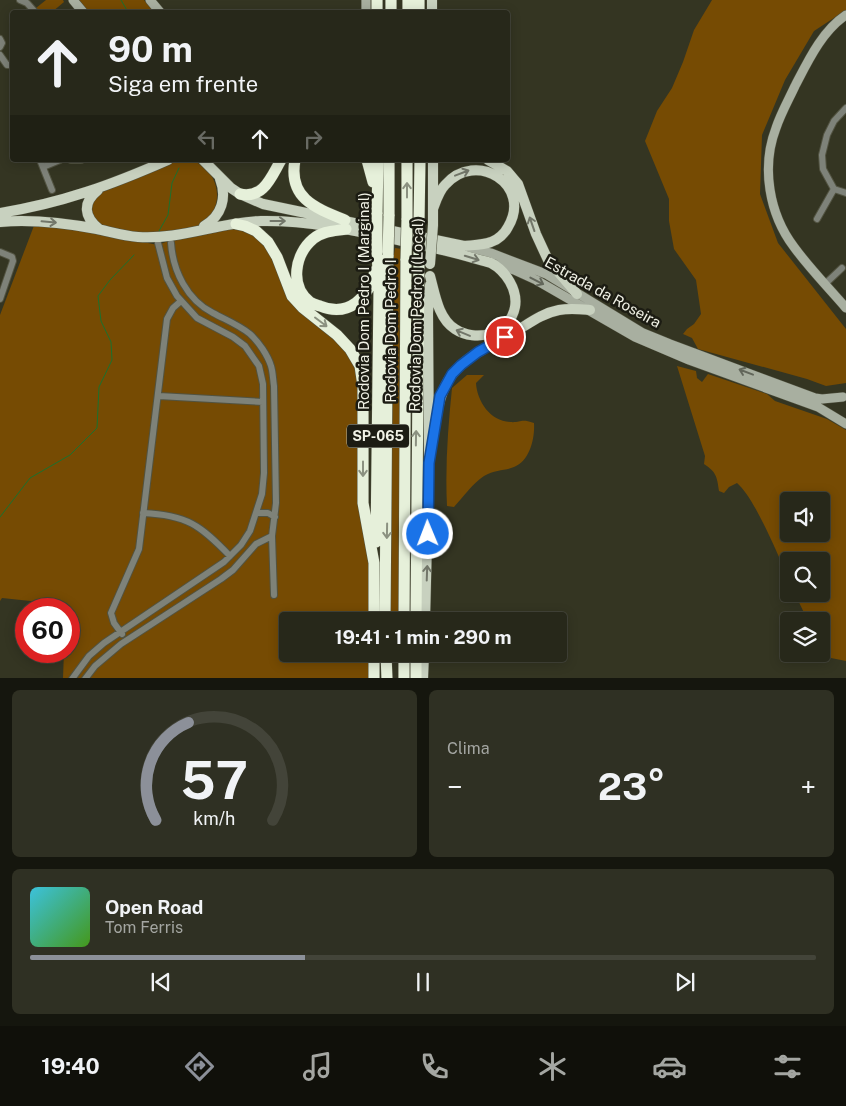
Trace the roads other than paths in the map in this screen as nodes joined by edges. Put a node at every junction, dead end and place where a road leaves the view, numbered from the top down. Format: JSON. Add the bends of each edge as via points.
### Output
{"nodes":[{"id":1,"x":20,"y":0,"type":"edge"},
{"id":2,"x":73,"y":0,"type":"edge"},
{"id":3,"x":150,"y":0,"type":"edge"},
{"id":4,"x":34,"y":10,"type":"edge"},
{"id":5,"x":81,"y":10,"type":"edge"},
{"id":6,"x":158,"y":10,"type":"edge"},
{"id":7,"x":846,"y":15,"type":"edge"},
{"id":8,"x":0,"y":40,"type":"edge"},
{"id":9,"x":0,"y":47,"type":"edge"},
{"id":10,"x":0,"y":55,"type":"edge"},
{"id":11,"x":10,"y":65,"type":"edge"},
{"id":12,"x":846,"y":108,"type":"edge"},
{"id":13,"x":41,"y":162,"type":"edge"},
{"id":14,"x":56,"y":162,"type":"edge"},
{"id":15,"x":144,"y":162,"type":"edge"},
{"id":16,"x":163,"y":162,"type":"edge"},
{"id":17,"x":206,"y":162,"type":"edge"},
{"id":18,"x":280,"y":162,"type":"edge"},
{"id":19,"x":295,"y":162,"type":"edge"},
{"id":20,"x":368,"y":162,"type":"edge"},
{"id":21,"x":378,"y":162,"type":"edge"},
{"id":22,"x":389,"y":162,"type":"edge"},
{"id":23,"x":407,"y":162,"type":"edge"},
{"id":24,"x":420,"y":162,"type":"edge"},
{"id":25,"x":433,"y":162,"type":"edge"},
{"id":26,"x":491,"y":162,"type":"edge"},
{"id":27,"x":43,"y":168,"type":"junction"},
{"id":28,"x":137,"y":173,"type":"junction"},
{"id":29,"x":219,"y":178,"type":"junction"},
{"id":30,"x":101,"y":188,"type":"junction"},
{"id":31,"x":834,"y":189,"type":"junction"},
{"id":32,"x":52,"y":190,"type":"dead end"},
{"id":33,"x":846,"y":193,"type":"edge"},
{"id":34,"x":240,"y":194,"type":"junction"},
{"id":35,"x":378,"y":199,"type":"junction"},
{"id":36,"x":433,"y":210,"type":"junction"},
{"id":37,"x":0,"y":213,"type":"edge"},
{"id":38,"x":383,"y":215,"type":"junction"},
{"id":39,"x":817,"y":219,"type":"dead end"},
{"id":40,"x":0,"y":222,"type":"edge"},
{"id":41,"x":236,"y":224,"type":"junction"},
{"id":42,"x":345,"y":225,"type":"junction"},
{"id":43,"x":99,"y":230,"type":"junction"},
{"id":44,"x":194,"y":231,"type":"junction"},
{"id":45,"x":158,"y":243,"type":"dead end"},
{"id":46,"x":171,"y":243,"type":"dead end"},
{"id":47,"x":464,"y":246,"type":"junction"},
{"id":48,"x":0,"y":252,"type":"edge"},
{"id":49,"x":381,"y":256,"type":"junction"},
{"id":50,"x":492,"y":264,"type":"junction"},
{"id":51,"x":842,"y":268,"type":"dead end"},
{"id":52,"x":430,"y":276,"type":"junction"},
{"id":53,"x":825,"y":284,"type":"junction"},
{"id":54,"x":577,"y":294,"type":"junction"},
{"id":55,"x":1,"y":295,"type":"edge"},
{"id":56,"x":181,"y":301,"type":"junction"},
{"id":57,"x":846,"y":308,"type":"edge"},
{"id":58,"x":590,"y":310,"type":"junction"},
{"id":59,"x":159,"y":396,"type":"junction"},
{"id":60,"x":844,"y":397,"type":"edge"},
{"id":61,"x":263,"y":402,"type":"junction"},
{"id":62,"x":834,"y":416,"type":"junction"},
{"id":63,"x":846,"y":424,"type":"edge"},
{"id":64,"x":429,"y":463,"type":"junction"},
{"id":65,"x":144,"y":513,"type":"junction"},
{"id":66,"x":257,"y":513,"type":"junction"},
{"id":67,"x":275,"y":517,"type":"junction"},
{"id":68,"x":248,"y":533,"type":"junction"},
{"id":69,"x":272,"y":536,"type":"junction"},
{"id":70,"x":261,"y":542,"type":"junction"},
{"id":71,"x":230,"y":556,"type":"junction"},
{"id":72,"x":274,"y":595,"type":"dead end"},
{"id":73,"x":377,"y":612,"type":"edge"},
{"id":74,"x":378,"y":612,"type":"edge"},
{"id":75,"x":404,"y":612,"type":"edge"},
{"id":76,"x":416,"y":612,"type":"edge"},
{"id":77,"x":426,"y":612,"type":"edge"},
{"id":78,"x":120,"y":632,"type":"junction"},
{"id":79,"x":126,"y":640,"type":"junction"},
{"id":80,"x":374,"y":662,"type":"edge"},
{"id":81,"x":386,"y":662,"type":"edge"},
{"id":82,"x":404,"y":662,"type":"edge"},
{"id":83,"x":416,"y":662,"type":"edge"},
{"id":84,"x":423,"y":662,"type":"edge"},
{"id":85,"x":81,"y":666,"type":"junction"},
{"id":86,"x":90,"y":672,"type":"junction"},
{"id":87,"x":72,"y":678,"type":"edge"},
{"id":88,"x":85,"y":678,"type":"edge"},
{"id":89,"x":374,"y":678,"type":"edge"},
{"id":90,"x":386,"y":678,"type":"edge"},
{"id":91,"x":404,"y":678,"type":"edge"},
{"id":92,"x":416,"y":678,"type":"edge"},
{"id":93,"x":422,"y":678,"type":"edge"}],
"edges":[{"from":1,"to":4,"type":"street"},
{"from":2,"to":5,"type":"street"},
{"from":3,"to":6,"type":"street"},
{"from":7,"to":53,"type":"street","via":[[816,47],[776,128],[770,148],[772,201],[783,230]]},
{"from":8,"to":9,"type":"street"},
{"from":10,"to":11,"type":"street"},
{"from":12,"to":31,"type":"street","via":[[834,121],[822,155],[823,169]]},
{"from":13,"to":27,"type":"street"},
{"from":14,"to":27,"type":"street"},
{"from":15,"to":28,"type":"main road"},
{"from":16,"to":28,"type":"main road"},
{"from":17,"to":29,"type":"main road"},
{"from":18,"to":34,"type":"highway","via":[[263,190],[248,196]]},
{"from":19,"to":42,"type":"highway","via":[[293,175],[297,189],[313,206]]},
{"from":20,"to":35,"type":"highway"},
{"from":21,"to":35,"type":"highway","name":"Rodovia Dom Pedro I (Marginal)","number":"SP-065"},
{"from":22,"to":38,"type":"highway","number":"SP-065"},
{"from":75,"to":23,"type":"highway","name":"Rodovia Dom Pedro I","number":"SP-065","one_way":true,"bridge":true},
{"from":76,"to":24,"type":"highway","number":"SP-065","one_way":true,"bridge":true},
{"from":25,"to":36,"type":"main road","name":"Rodovia Dom Pedro I (Local)"},
{"from":54,"to":26,"type":"main road","one_way":true,"via":[[548,260],[518,184],[507,171]]},
{"from":27,"to":32,"type":"street"},
{"from":28,"to":30,"type":"main road"},
{"from":29,"to":34,"type":"main road"},
{"from":29,"to":44,"type":"main road","via":[[223,191],[221,208],[209,223]]},
{"from":30,"to":37,"type":"main road","via":[[61,201]]},
{"from":30,"to":43,"type":"main road","via":[[90,198],[87,207],[90,220]]},
{"from":31,"to":33,"type":"street"},
{"from":31,"to":39,"type":"street"},
{"from":34,"to":42,"type":"main road","via":[[264,204]]},
{"from":35,"to":38,"type":"highway","name":"Rodovia Dom Pedro I (Marginal)","number":"SP-065"},
{"from":36,"to":47,"type":"main road","one_way":true,"via":[[444,186],[456,175],[470,170],[486,171],[500,177],[515,203],[513,219],[505,232],[492,242]]},
{"from":36,"to":52,"type":"main road","name":"Rodovia Dom Pedro I (Local)","bridge":true},
{"from":38,"to":49,"type":"highway","name":"Rodovia Dom Pedro I (Marginal)","number":"SP-065","bridge":true},
{"from":40,"to":43,"type":"main road","one_way":true,"via":[[45,221]]},
{"from":41,"to":42,"type":"main road","one_way":true,"via":[[287,221]]},
{"from":41,"to":44,"type":"main road"},
{"from":41,"to":73,"type":"highway","one_way":true,"via":[[256,231],[268,242],[292,296],[350,348],[360,366],[363,386],[363,502],[372,549]]},
{"from":42,"to":47,"type":"main road"},
{"from":42,"to":49,"type":"highway","via":[[314,237],[298,259],[299,289],[310,302],[329,310],[359,302],[370,285]]},
{"from":42,"to":50,"type":"main road","one_way":true},
{"from":43,"to":44,"type":"main road","via":[[139,237]]},
{"from":45,"to":56,"type":"street","via":[[167,278]]},
{"from":46,"to":67,"type":"street","via":[[175,269],[192,296],[212,313],[250,334],[272,367]]},
{"from":47,"to":54,"type":"street","name":"Estrada da Roseira","via":[[521,263]]},
{"from":48,"to":55,"type":"street","via":[[13,259]]},
{"from":49,"to":74,"type":"highway","name":"Rodovia Dom Pedro I","number":"SP-065","one_way":true},
{"from":50,"to":52,"type":"main road","one_way":true,"via":[[510,281],[515,293],[515,307],[507,324],[488,335],[471,336],[446,321]]},
{"from":50,"to":58,"type":"street","name":"Estrada da Roseira","one_way":true,"via":[[529,277]]},
{"from":51,"to":53,"type":"street"},
{"from":52,"to":64,"type":"main road","name":"Rodovia Dom Pedro I (Local)"},
{"from":53,"to":57,"type":"street"},
{"from":60,"to":54,"type":"street","name":"Estrada da Roseira","one_way":true,"via":[[815,398],[670,344],[643,333]]},
{"from":56,"to":59,"type":"street","via":[[167,319]]},
{"from":56,"to":61,"type":"street","via":[[197,318],[245,346],[259,366]]},
{"from":58,"to":62,"type":"street","name":"Estrada da Roseira","via":[[635,337]]},
{"from":58,"to":64,"type":"main road","via":[[557,310],[537,318],[461,365],[440,396]]},
{"from":59,"to":61,"type":"street"},
{"from":59,"to":65,"type":"street"},
{"from":60,"to":62,"type":"street","name":"Estrada da Roseira","via":[[836,404]]},
{"from":61,"to":66,"type":"street","via":[[264,473]]},
{"from":62,"to":63,"type":"street","name":"Estrada da Roseira"},
{"from":77,"to":64,"type":"main road","name":"Rodovia Dom Pedro I (Local)","one_way":true},
{"from":65,"to":71,"type":"street","via":[[173,515],[187,521]]},
{"from":65,"to":78,"type":"street","via":[[139,549],[111,613]]},
{"from":66,"to":67,"type":"street"},
{"from":66,"to":68,"type":"street"},
{"from":67,"to":69,"type":"street"},
{"from":68,"to":70,"type":"street"},
{"from":68,"to":71,"type":"street"},
{"from":69,"to":70,"type":"street"},
{"from":69,"to":72,"type":"street"},
{"from":70,"to":79,"type":"street","via":[[221,579]]},
{"from":71,"to":78,"type":"street"},
{"from":78,"to":79,"type":"street"},
{"from":78,"to":85,"type":"street"},
{"from":79,"to":86,"type":"street"},
{"from":80,"to":89,"type":"highway"},
{"from":81,"to":90,"type":"highway"},
{"from":82,"to":91,"type":"highway"},
{"from":83,"to":92,"type":"highway"},
{"from":84,"to":93,"type":"main road"},
{"from":85,"to":86,"type":"street"},
{"from":85,"to":87,"type":"street"},
{"from":86,"to":88,"type":"street"}]}
